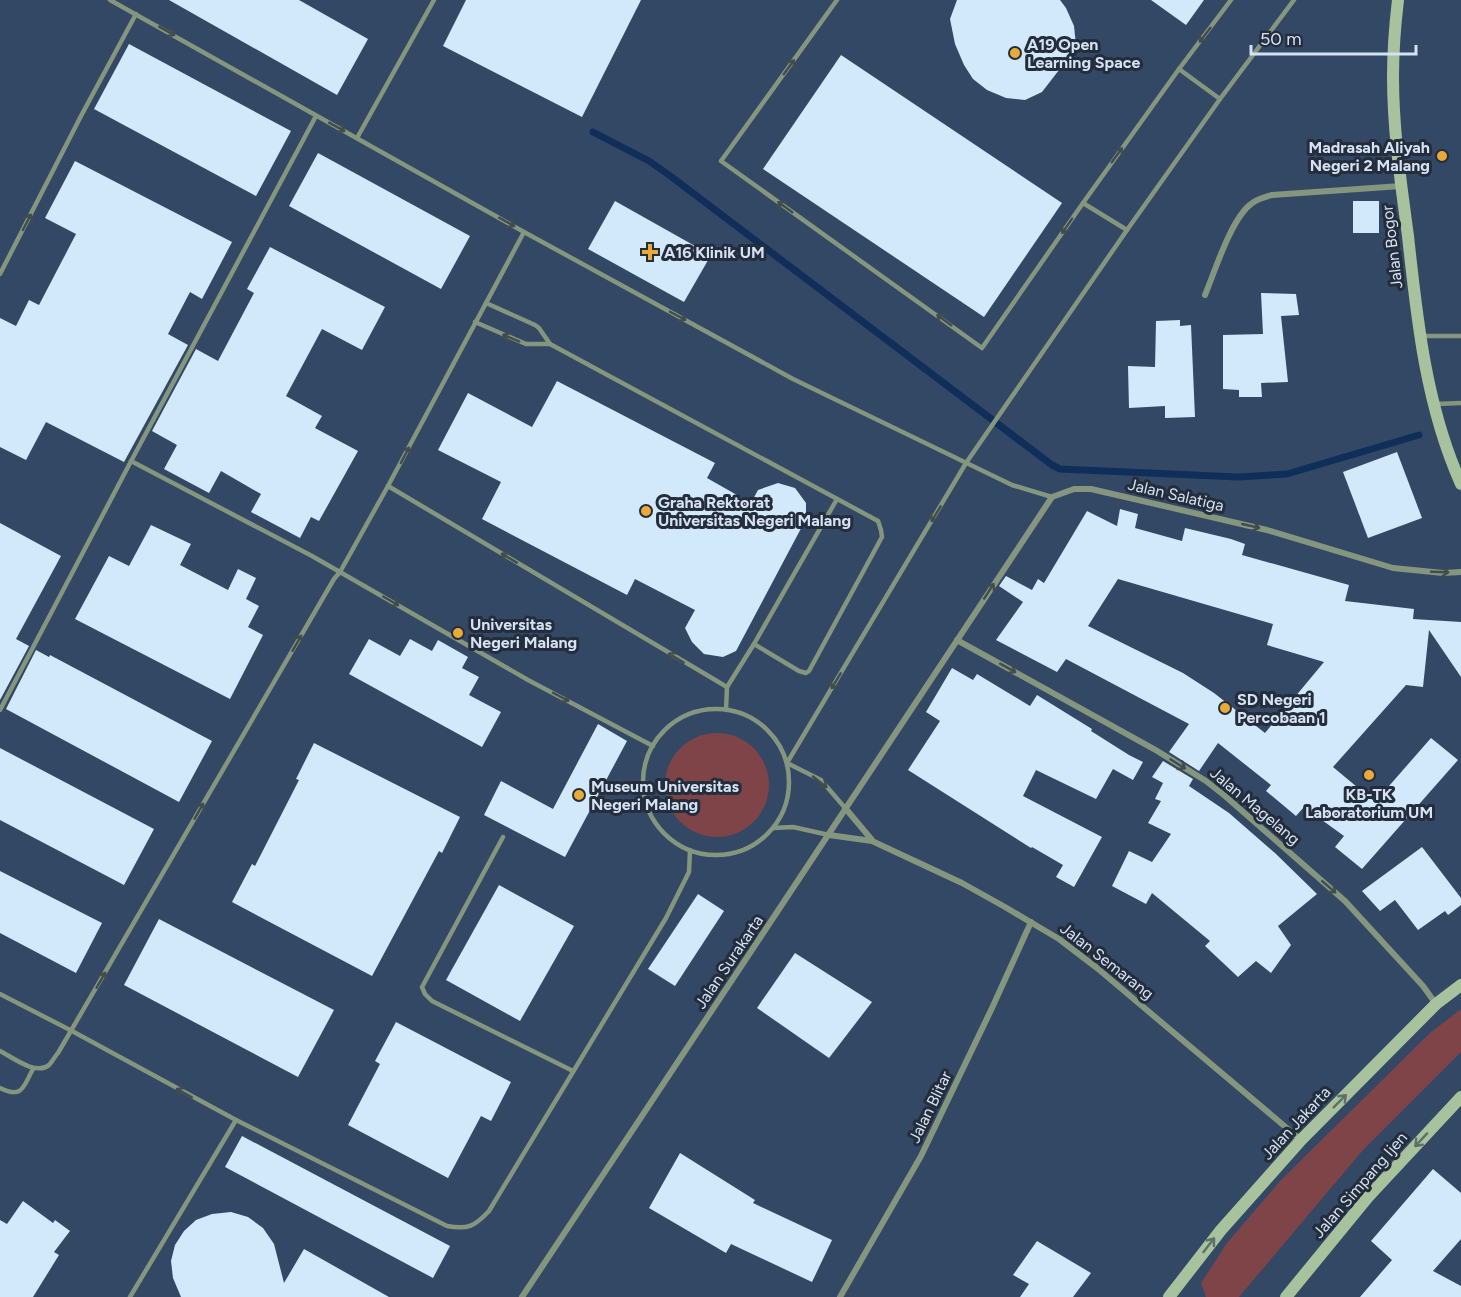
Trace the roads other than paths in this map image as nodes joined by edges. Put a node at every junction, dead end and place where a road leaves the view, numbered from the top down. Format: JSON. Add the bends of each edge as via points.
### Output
{"nodes":[{"id":1,"x":110,"y":0,"type":"edge"},
{"id":2,"x":434,"y":0,"type":"edge"},
{"id":3,"x":837,"y":0,"type":"edge"},
{"id":4,"x":1231,"y":0,"type":"edge"},
{"id":5,"x":1294,"y":0,"type":"edge"},
{"id":6,"x":1398,"y":0,"type":"edge"},
{"id":7,"x":116,"y":2,"type":"edge"},
{"id":8,"x":136,"y":14,"type":"junction"},
{"id":9,"x":1179,"y":69,"type":"junction"},
{"id":10,"x":1220,"y":99,"type":"junction"},
{"id":11,"x":316,"y":116,"type":"junction"},
{"id":12,"x":357,"y":138,"type":"junction"},
{"id":13,"x":1402,"y":186,"type":"junction"},
{"id":14,"x":1083,"y":203,"type":"junction"},
{"id":15,"x":1127,"y":230,"type":"junction"},
{"id":16,"x":524,"y":232,"type":"junction"},
{"id":17,"x":0,"y":274,"type":"edge"},
{"id":18,"x":1205,"y":295,"type":"dead end"},
{"id":19,"x":486,"y":303,"type":"junction"},
{"id":20,"x":475,"y":322,"type":"junction"},
{"id":21,"x":1420,"y":336,"type":"junction"},
{"id":22,"x":1461,"y":336,"type":"edge"},
{"id":23,"x":550,"y":344,"type":"junction"},
{"id":24,"x":1461,"y":403,"type":"edge"},
{"id":25,"x":1433,"y":404,"type":"junction"},
{"id":26,"x":131,"y":460,"type":"junction"},
{"id":27,"x":966,"y":464,"type":"junction"},
{"id":28,"x":1461,"y":484,"type":"edge"},
{"id":29,"x":388,"y":486,"type":"junction"},
{"id":30,"x":1052,"y":497,"type":"junction"},
{"id":31,"x":837,"y":498,"type":"junction"},
{"id":32,"x":340,"y":572,"type":"junction"},
{"id":33,"x":1461,"y":572,"type":"edge"},
{"id":34,"x":957,"y":640,"type":"junction"},
{"id":35,"x":754,"y":644,"type":"junction"},
{"id":36,"x":727,"y":687,"type":"junction"},
{"id":37,"x":0,"y":710,"type":"edge"},
{"id":38,"x":726,"y":710,"type":"junction"},
{"id":39,"x":653,"y":746,"type":"junction"},
{"id":40,"x":787,"y":763,"type":"junction"},
{"id":41,"x":846,"y":809,"type":"junction"},
{"id":42,"x":773,"y":828,"type":"junction"},
{"id":43,"x":829,"y":835,"type":"junction"},
{"id":44,"x":503,"y":837,"type":"dead end"},
{"id":45,"x":872,"y":840,"type":"junction"},
{"id":46,"x":690,"y":850,"type":"junction"},
{"id":47,"x":1031,"y":922,"type":"junction"},
{"id":48,"x":1461,"y":985,"type":"edge"},
{"id":49,"x":0,"y":994,"type":"edge"},
{"id":50,"x":1436,"y":1004,"type":"junction"},
{"id":51,"x":72,"y":1030,"type":"junction"},
{"id":52,"x":0,"y":1051,"type":"edge"},
{"id":53,"x":33,"y":1068,"type":"junction"},
{"id":54,"x":573,"y":1071,"type":"junction"},
{"id":55,"x":0,"y":1088,"type":"edge"},
{"id":56,"x":1461,"y":1097,"type":"edge"},
{"id":57,"x":236,"y":1120,"type":"junction"},
{"id":58,"x":1301,"y":1140,"type":"junction"},
{"id":59,"x":1175,"y":1295,"type":"edge"},
{"id":60,"x":130,"y":1297,"type":"edge"},
{"id":61,"x":522,"y":1297,"type":"edge"},
{"id":62,"x":840,"y":1297,"type":"edge"},
{"id":63,"x":1286,"y":1297,"type":"edge"}],
"edges":[{"from":1,"to":7,"type":"lane"},
{"from":2,"to":12,"type":"lane"},
{"from":14,"to":3,"type":"lane","one_way":true,"via":[[982,348],[721,161]]},
{"from":4,"to":9,"type":"lane","one_way":true},
{"from":5,"to":10,"type":"lane"},
{"from":6,"to":13,"type":"main road","name":"Jalan Bogor","via":[[1393,77]]},
{"from":7,"to":8,"type":"lane"},
{"from":8,"to":11,"type":"lane","one_way":true},
{"from":17,"to":8,"type":"lane","one_way":true},
{"from":9,"to":10,"type":"lane"},
{"from":14,"to":9,"type":"lane","one_way":true},
{"from":10,"to":15,"type":"lane"},
{"from":11,"to":12,"type":"lane","one_way":true},
{"from":11,"to":26,"type":"lane"},
{"from":12,"to":16,"type":"lane","one_way":true},
{"from":13,"to":18,"type":"street","via":[[1272,195],[1257,200],[1240,214]]},
{"from":13,"to":21,"type":"main road","name":"Jalan Bogor"},
{"from":14,"to":15,"type":"lane"},
{"from":15,"to":27,"type":"lane"},
{"from":16,"to":19,"type":"lane"},
{"from":16,"to":27,"type":"lane","one_way":true,"via":[[803,384]]},
{"from":19,"to":20,"type":"lane"},
{"from":19,"to":23,"type":"lane","via":[[535,325]]},
{"from":23,"to":20,"type":"lane","one_way":true,"via":[[526,344]]},
{"from":29,"to":20,"type":"lane","one_way":true},
{"from":21,"to":22,"type":"lane"},
{"from":21,"to":25,"type":"main road","name":"Jalan Bogor"},
{"from":23,"to":31,"type":"lane"},
{"from":24,"to":25,"type":"lane"},
{"from":25,"to":28,"type":"main road","name":"Jalan Bogor"},
{"from":26,"to":32,"type":"lane"},
{"from":26,"to":37,"type":"lane"},
{"from":27,"to":30,"type":"lane","via":[[1012,485]]},
{"from":27,"to":40,"type":"lane","one_way":true},
{"from":29,"to":32,"type":"lane"},
{"from":36,"to":29,"type":"lane","one_way":true},
{"from":30,"to":33,"type":"street","name":"Jalan Salatiga","one_way":true,"via":[[1074,489],[1091,489],[1267,530],[1393,568]]},
{"from":34,"to":30,"type":"street","one_way":true},
{"from":31,"to":35,"type":"lane"},
{"from":31,"to":35,"type":"lane","via":[[878,521],[882,537],[812,668],[806,673],[800,671]]},
{"from":32,"to":39,"type":"lane","one_way":true,"via":[[528,680]]},
{"from":51,"to":32,"type":"lane","one_way":true},
{"from":34,"to":41,"type":"street","name":"Jalan Surakarta"},
{"from":34,"to":50,"type":"street","name":"Jalan Magelang","one_way":true,"via":[[1154,749],[1215,788],[1345,901]]},
{"from":35,"to":36,"type":"lane"},
{"from":36,"to":38,"type":"lane"},
{"from":38,"to":39,"type":"lane","via":[[684,717],[666,729]]},
{"from":38,"to":40,"type":"lane","via":[[742,714],[770,733]]},
{"from":39,"to":46,"type":"lane","via":[[643,776],[647,807],[663,833]]},
{"from":40,"to":41,"type":"lane","name":"Jalan Semarang","one_way":true,"via":[[821,780]]},
{"from":40,"to":42,"type":"lane","via":[[786,804]]},
{"from":41,"to":43,"type":"street","name":"Jalan Surakarta"},
{"from":41,"to":45,"type":"street","name":"Jalan Semarang"},
{"from":42,"to":43,"type":"lane","name":"Jalan Semarang","via":[[793,827]]},
{"from":42,"to":46,"type":"lane","via":[[760,841],[726,855]]},
{"from":43,"to":45,"type":"street","name":"Jalan Semarang"},
{"from":43,"to":61,"type":"street","name":"Jalan Surakarta"},
{"from":44,"to":54,"type":"lane","via":[[423,987],[425,994]]},
{"from":45,"to":47,"type":"street","name":"Jalan Semarang","via":[[962,883]]},
{"from":46,"to":54,"type":"lane","via":[[690,872],[666,918]]},
{"from":47,"to":58,"type":"street","name":"Jalan Semarang","via":[[1097,968]]},
{"from":47,"to":62,"type":"street","name":"Jalan Blitar","via":[[921,1156]]},
{"from":48,"to":50,"type":"main road","name":"Jalan Jakarta"},
{"from":49,"to":51,"type":"lane"},
{"from":58,"to":50,"type":"main road","name":"Jalan Jakarta","one_way":true},
{"from":51,"to":53,"type":"lane","via":[[48,1066]]},
{"from":57,"to":51,"type":"lane","one_way":true},
{"from":52,"to":53,"type":"lane"},
{"from":53,"to":55,"type":"lane","via":[[18,1093]]},
{"from":54,"to":57,"type":"lane","via":[[489,1211],[470,1227],[447,1226]]},
{"from":56,"to":63,"type":"main road","name":"Jalan Simpang Ijen","one_way":true,"via":[[1368,1197]]},
{"from":57,"to":60,"type":"lane"},
{"from":59,"to":58,"type":"main road","name":"Jalan Jakarta","one_way":true,"via":[[1221,1230]]}]}
